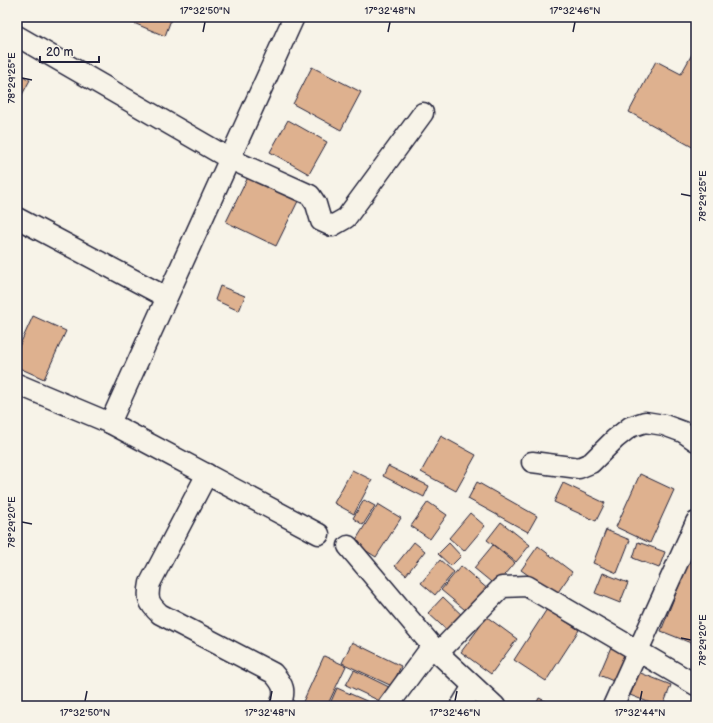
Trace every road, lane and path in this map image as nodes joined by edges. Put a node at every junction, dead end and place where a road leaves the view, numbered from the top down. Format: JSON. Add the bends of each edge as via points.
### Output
{"nodes":[{"id":1,"x":294,"y":17,"type":"edge"},
{"id":2,"x":17,"y":36,"type":"edge"},
{"id":3,"x":423,"y":113,"type":"dead end"},
{"id":4,"x":230,"y":158,"type":"junction"},
{"id":5,"x":17,"y":218,"type":"edge"},
{"id":6,"x":166,"y":297,"type":"junction"},
{"id":7,"x":17,"y":384,"type":"edge"},
{"id":8,"x":110,"y":423,"type":"junction"},
{"id":9,"x":696,"y":441,"type":"edge"},
{"id":10,"x":532,"y":462,"type":"dead end"},
{"id":11,"x":207,"y":474,"type":"junction"},
{"id":12,"x":696,"y":522,"type":"edge"},
{"id":13,"x":319,"y":534,"type":"dead end"},
{"id":14,"x":348,"y":546,"type":"dead end"},
{"id":15,"x":435,"y":650,"type":"junction"},
{"id":16,"x":638,"y":650,"type":"junction"},
{"id":17,"x":696,"y":685,"type":"edge"},
{"id":18,"x":473,"y":686,"type":"junction"},
{"id":19,"x":280,"y":706,"type":"edge"},
{"id":20,"x":388,"y":706,"type":"edge"},
{"id":21,"x":461,"y":706,"type":"edge"},
{"id":22,"x":494,"y":706,"type":"edge"},
{"id":23,"x":613,"y":706,"type":"edge"}],
"edges":[{"from":1,"to":4,"type":"street"},
{"from":2,"to":4,"type":"street"},
{"from":3,"to":4,"type":"street","via":[[346,218],[332,226],[321,221],[316,204],[310,195]]},
{"from":4,"to":6,"type":"street"},
{"from":5,"to":6,"type":"street"},
{"from":6,"to":8,"type":"street"},
{"from":7,"to":8,"type":"street"},
{"from":8,"to":11,"type":"street"},
{"from":9,"to":10,"type":"street","via":[[664,424],[645,422],[630,427],[591,463],[579,468]]},
{"from":11,"to":13,"type":"street"},
{"from":11,"to":19,"type":"street","via":[[150,583],[148,594],[151,606],[160,614],[273,673],[281,682],[284,692]]},
{"from":12,"to":16,"type":"street"},
{"from":14,"to":15,"type":"street"},
{"from":15,"to":16,"type":"street","via":[[502,586],[527,586]]},
{"from":15,"to":18,"type":"street"},
{"from":15,"to":20,"type":"street"},
{"from":16,"to":17,"type":"street"},
{"from":16,"to":23,"type":"street"},
{"from":18,"to":21,"type":"street"},
{"from":18,"to":22,"type":"street"}]}
